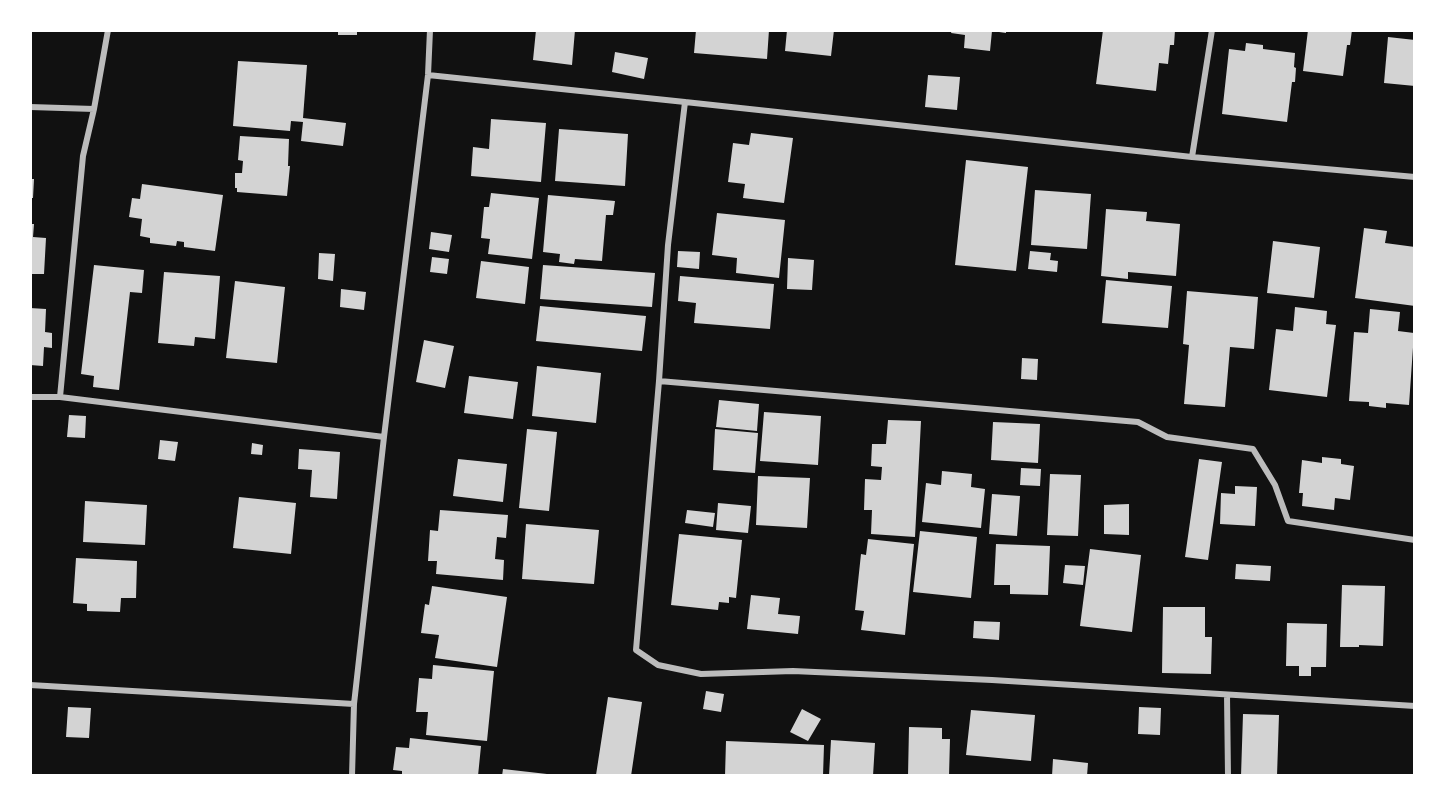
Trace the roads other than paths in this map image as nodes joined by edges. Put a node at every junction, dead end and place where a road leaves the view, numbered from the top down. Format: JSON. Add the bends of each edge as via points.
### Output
{"nodes":[{"id":1,"x":108,"y":30,"type":"edge"},
{"id":2,"x":430,"y":30,"type":"edge"},
{"id":3,"x":1212,"y":30,"type":"edge"},
{"id":4,"x":428,"y":75,"type":"junction"},
{"id":5,"x":685,"y":102,"type":"junction"},
{"id":6,"x":30,"y":107,"type":"edge"},
{"id":7,"x":94,"y":110,"type":"junction"},
{"id":8,"x":1192,"y":157,"type":"junction"},
{"id":9,"x":1415,"y":177,"type":"edge"},
{"id":10,"x":659,"y":381,"type":"junction"},
{"id":11,"x":30,"y":397,"type":"edge"},
{"id":12,"x":60,"y":398,"type":"junction"},
{"id":13,"x":384,"y":437,"type":"junction"},
{"id":14,"x":1415,"y":540,"type":"edge"},
{"id":15,"x":30,"y":686,"type":"edge"},
{"id":16,"x":1227,"y":695,"type":"junction"},
{"id":17,"x":354,"y":704,"type":"junction"},
{"id":18,"x":1415,"y":706,"type":"edge"},
{"id":19,"x":352,"y":776,"type":"edge"},
{"id":20,"x":1228,"y":776,"type":"edge"}],
"edges":[{"from":1,"to":7,"type":"street"},
{"from":2,"to":4,"type":"street"},
{"from":3,"to":8,"type":"street"},
{"from":4,"to":5,"type":"street"},
{"from":4,"to":13,"type":"street"},
{"from":5,"to":8,"type":"street"},
{"from":5,"to":10,"type":"street","via":[[668,245]]},
{"from":6,"to":7,"type":"street"},
{"from":7,"to":12,"type":"street","via":[[82,156]]},
{"from":8,"to":9,"type":"street"},
{"from":10,"to":14,"type":"street","via":[[1138,422],[1167,437],[1253,449],[1275,485],[1288,521]]},
{"from":10,"to":16,"type":"street","via":[[636,650],[658,665],[701,674],[840,673]]},
{"from":11,"to":12,"type":"street"},
{"from":12,"to":13,"type":"street"},
{"from":13,"to":17,"type":"street"},
{"from":15,"to":17,"type":"street"},
{"from":16,"to":18,"type":"street"},
{"from":16,"to":20,"type":"street"},
{"from":17,"to":19,"type":"street"}]}
